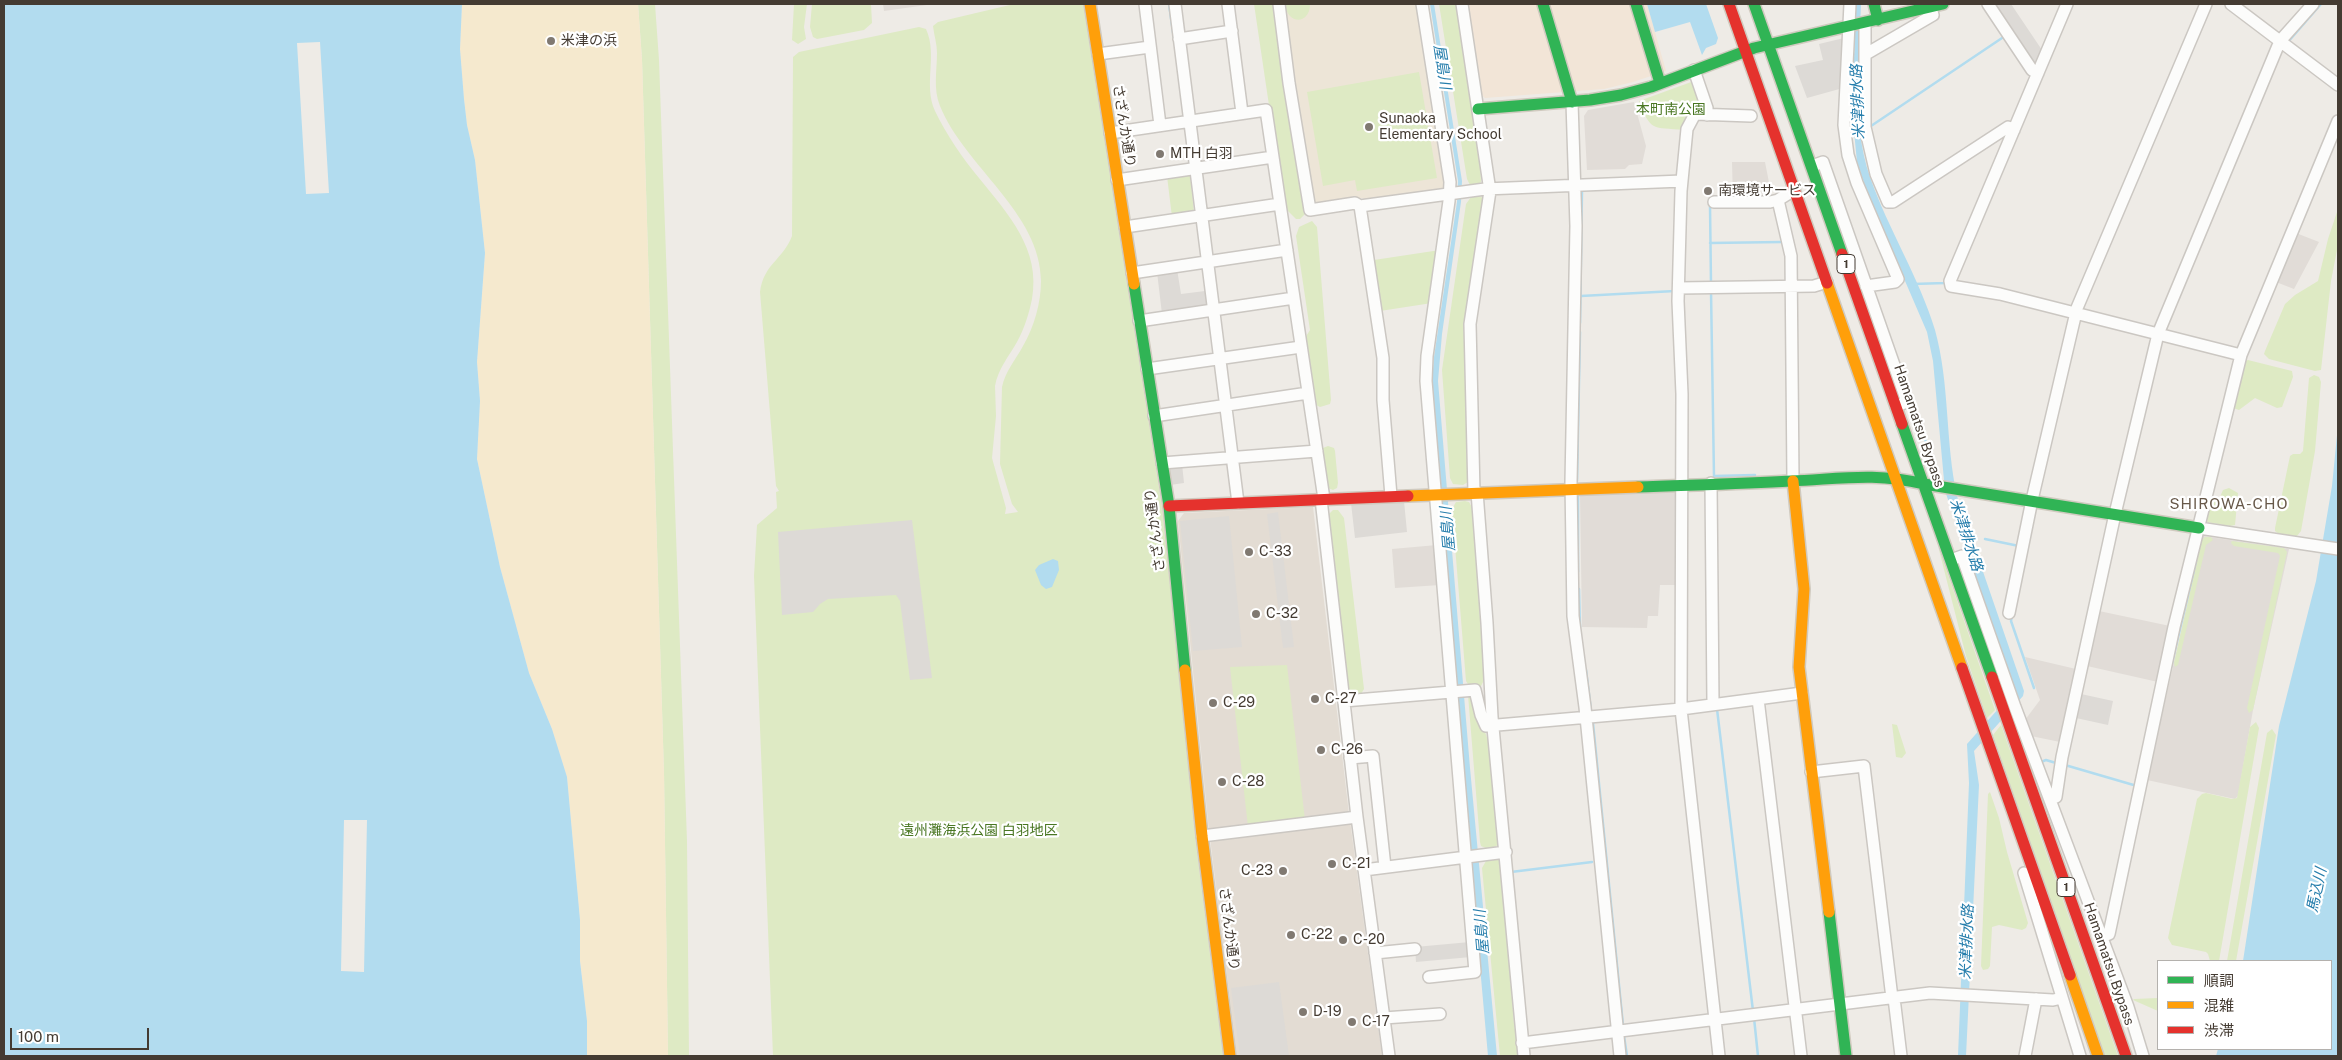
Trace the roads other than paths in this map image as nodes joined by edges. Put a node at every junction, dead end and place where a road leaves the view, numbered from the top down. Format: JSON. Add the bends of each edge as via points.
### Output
{"nodes":[{"id":1,"x":1090,"y":4,"type":"edge"},
{"id":2,"x":1145,"y":4,"type":"edge"},
{"id":3,"x":1175,"y":4,"type":"edge"},
{"id":4,"x":1228,"y":4,"type":"edge"},
{"id":5,"x":1279,"y":4,"type":"edge"},
{"id":6,"x":1422,"y":4,"type":"edge"},
{"id":7,"x":1462,"y":4,"type":"edge"},
{"id":8,"x":1543,"y":4,"type":"edge"},
{"id":9,"x":1636,"y":4,"type":"edge"},
{"id":10,"x":1729,"y":4,"type":"edge"},
{"id":11,"x":1740,"y":4,"type":"edge"},
{"id":12,"x":1754,"y":4,"type":"edge"},
{"id":13,"x":1850,"y":4,"type":"edge"},
{"id":14,"x":1874,"y":4,"type":"edge"},
{"id":15,"x":1943,"y":4,"type":"edge"},
{"id":16,"x":1988,"y":4,"type":"edge"},
{"id":17,"x":2067,"y":4,"type":"edge"},
{"id":18,"x":2206,"y":4,"type":"edge"},
{"id":19,"x":2231,"y":4,"type":"edge"},
{"id":20,"x":2313,"y":4,"type":"edge"},
{"id":21,"x":1931,"y":8,"type":"junction"},
{"id":22,"x":1878,"y":20,"type":"junction"},
{"id":23,"x":1865,"y":23,"type":"junction"},
{"id":24,"x":1850,"y":26,"type":"junction"},
{"id":25,"x":1232,"y":31,"type":"junction"},
{"id":26,"x":1179,"y":39,"type":"junction"},
{"id":27,"x":2280,"y":41,"type":"junction"},
{"id":28,"x":1150,"y":47,"type":"junction"},
{"id":29,"x":1757,"y":47,"type":"junction"},
{"id":30,"x":1098,"y":54,"type":"junction"},
{"id":31,"x":1866,"y":54,"type":"junction"},
{"id":32,"x":1694,"y":70,"type":"junction"},
{"id":33,"x":2038,"y":73,"type":"junction"},
{"id":34,"x":1660,"y":84,"type":"junction"},
{"id":35,"x":2338,"y":85,"type":"edge"},
{"id":36,"x":1572,"y":102,"type":"junction"},
{"id":37,"x":1478,"y":109,"type":"junction"},
{"id":38,"x":1242,"y":113,"type":"junction"},
{"id":39,"x":1707,"y":115,"type":"junction"},
{"id":40,"x":1751,"y":116,"type":"dead end"},
{"id":41,"x":1190,"y":121,"type":"junction"},
{"id":42,"x":2338,"y":121,"type":"edge"},
{"id":43,"x":1160,"y":125,"type":"junction"},
{"id":44,"x":2014,"y":130,"type":"junction"},
{"id":45,"x":1110,"y":133,"type":"junction"},
{"id":46,"x":1273,"y":158,"type":"junction"},
{"id":47,"x":1812,"y":166,"type":"junction"},
{"id":48,"x":1196,"y":169,"type":"junction"},
{"id":49,"x":1117,"y":180,"type":"junction"},
{"id":50,"x":1682,"y":181,"type":"junction"},
{"id":51,"x":1575,"y":185,"type":"junction"},
{"id":52,"x":1490,"y":189,"type":"junction"},
{"id":53,"x":1794,"y":190,"type":"junction"},
{"id":54,"x":1452,"y":193,"type":"junction"},
{"id":55,"x":1778,"y":200,"type":"junction"},
{"id":56,"x":1714,"y":202,"type":"dead end"},
{"id":57,"x":1280,"y":204,"type":"junction"},
{"id":58,"x":1360,"y":206,"type":"junction"},
{"id":59,"x":1202,"y":215,"type":"junction"},
{"id":60,"x":1805,"y":219,"type":"junction"},
{"id":61,"x":1125,"y":227,"type":"junction"},
{"id":62,"x":1287,"y":250,"type":"junction"},
{"id":63,"x":1208,"y":262,"type":"junction"},
{"id":64,"x":1132,"y":273,"type":"junction"},
{"id":65,"x":1827,"y":282,"type":"junction"},
{"id":66,"x":1792,"y":286,"type":"junction"},
{"id":67,"x":1866,"y":286,"type":"junction"},
{"id":68,"x":1679,"y":288,"type":"junction"},
{"id":69,"x":1856,"y":292,"type":"junction"},
{"id":70,"x":1294,"y":298,"type":"junction"},
{"id":71,"x":1214,"y":310,"type":"junction"},
{"id":72,"x":2076,"y":313,"type":"junction"},
{"id":73,"x":1140,"y":321,"type":"junction"},
{"id":74,"x":2158,"y":334,"type":"junction"},
{"id":75,"x":1301,"y":347,"type":"junction"},
{"id":76,"x":2241,"y":355,"type":"junction"},
{"id":77,"x":1220,"y":359,"type":"junction"},
{"id":78,"x":1147,"y":370,"type":"junction"},
{"id":79,"x":1308,"y":393,"type":"junction"},
{"id":80,"x":1226,"y":405,"type":"junction"},
{"id":81,"x":1896,"y":406,"type":"junction"},
{"id":82,"x":1154,"y":416,"type":"junction"},
{"id":83,"x":1317,"y":451,"type":"junction"},
{"id":84,"x":1233,"y":458,"type":"junction"},
{"id":85,"x":1162,"y":463,"type":"junction"},
{"id":86,"x":1900,"y":478,"type":"junction"},
{"id":87,"x":1793,"y":481,"type":"junction"},
{"id":88,"x":1711,"y":483,"type":"junction"},
{"id":89,"x":1920,"y":483,"type":"junction"},
{"id":90,"x":1681,"y":484,"type":"junction"},
{"id":91,"x":1571,"y":488,"type":"junction"},
{"id":92,"x":1475,"y":492,"type":"junction"},
{"id":93,"x":1436,"y":494,"type":"junction"},
{"id":94,"x":1391,"y":496,"type":"junction"},
{"id":95,"x":1322,"y":499,"type":"junction"},
{"id":96,"x":2032,"y":500,"type":"junction"},
{"id":97,"x":1238,"y":503,"type":"junction"},
{"id":98,"x":1169,"y":506,"type":"junction"},
{"id":99,"x":2115,"y":514,"type":"junction"},
{"id":100,"x":2199,"y":528,"type":"junction"},
{"id":101,"x":2338,"y":549,"type":"edge"},
{"id":102,"x":1951,"y":560,"type":"junction"},
{"id":103,"x":1941,"y":568,"type":"dead end"},
{"id":104,"x":1946,"y":585,"type":"dead end"},
{"id":105,"x":2009,"y":613,"type":"dead end"},
{"id":106,"x":1959,"y":655,"type":"junction"},
{"id":107,"x":1453,"y":692,"type":"junction"},
{"id":108,"x":1802,"y":694,"type":"junction"},
{"id":109,"x":1758,"y":699,"type":"junction"},
{"id":110,"x":1344,"y":701,"type":"junction"},
{"id":111,"x":1713,"y":704,"type":"junction"},
{"id":112,"x":1681,"y":709,"type":"junction"},
{"id":113,"x":1586,"y":717,"type":"junction"},
{"id":114,"x":1493,"y":725,"type":"junction"},
{"id":115,"x":1350,"y":758,"type":"junction"},
{"id":116,"x":1812,"y":772,"type":"junction"},
{"id":117,"x":2050,"y":799,"type":"junction"},
{"id":118,"x":1357,"y":817,"type":"junction"},
{"id":119,"x":1202,"y":836,"type":"junction"},
{"id":120,"x":2024,"y":841,"type":"junction"},
{"id":121,"x":1506,"y":852,"type":"junction"},
{"id":122,"x":1466,"y":857,"type":"junction"},
{"id":123,"x":1385,"y":867,"type":"junction"},
{"id":124,"x":1364,"y":870,"type":"junction"},
{"id":125,"x":2102,"y":937,"type":"junction"},
{"id":126,"x":1415,"y":949,"type":"dead end"},
{"id":127,"x":1375,"y":953,"type":"junction"},
{"id":128,"x":1429,"y":977,"type":"dead end"},
{"id":129,"x":1893,"y":998,"type":"junction"},
{"id":130,"x":2062,"y":998,"type":"junction"},
{"id":131,"x":2036,"y":999,"type":"junction"},
{"id":132,"x":1840,"y":1004,"type":"junction"},
{"id":133,"x":1795,"y":1010,"type":"junction"},
{"id":134,"x":1440,"y":1014,"type":"dead end"},
{"id":135,"x":1384,"y":1018,"type":"junction"},
{"id":136,"x":1715,"y":1019,"type":"junction"},
{"id":137,"x":1618,"y":1031,"type":"junction"},
{"id":138,"x":1522,"y":1043,"type":"junction"},
{"id":139,"x":1230,"y":1056,"type":"edge"},
{"id":140,"x":1389,"y":1056,"type":"edge"},
{"id":141,"x":1524,"y":1056,"type":"edge"},
{"id":142,"x":1620,"y":1056,"type":"edge"},
{"id":143,"x":1719,"y":1056,"type":"edge"},
{"id":144,"x":1801,"y":1056,"type":"edge"},
{"id":145,"x":1846,"y":1056,"type":"edge"},
{"id":146,"x":1901,"y":1056,"type":"edge"},
{"id":147,"x":2025,"y":1056,"type":"edge"},
{"id":148,"x":2080,"y":1056,"type":"edge"},
{"id":149,"x":2098,"y":1056,"type":"edge"},
{"id":150,"x":2126,"y":1056,"type":"edge"},
{"id":151,"x":2143,"y":1056,"type":"edge"}],
"edges":[{"from":1,"to":30,"type":"main road","name":"さざんか通り"},
{"from":2,"to":28,"type":"street"},
{"from":3,"to":26,"type":"street"},
{"from":4,"to":25,"type":"street"},
{"from":5,"to":58,"type":"street","via":[[1310,210],[1355,203]]},
{"from":6,"to":54,"type":"street"},
{"from":7,"to":37,"type":"street"},
{"from":8,"to":36,"type":"main road"},
{"from":9,"to":34,"type":"main road"},
{"from":10,"to":29,"type":"main road","name":"Hamamatsu Bypass","number":"1"},
{"from":11,"to":29,"type":"main road"},
{"from":12,"to":29,"type":"main road","name":"Hamamatsu Bypass","number":"1"},
{"from":13,"to":24,"type":"street"},
{"from":14,"to":22,"type":"main road"},
{"from":15,"to":21,"type":"main road"},
{"from":16,"to":33,"type":"street","via":[[2032,70]]},
{"from":17,"to":33,"type":"street"},
{"from":18,"to":72,"type":"street"},
{"from":19,"to":27,"type":"street"},
{"from":20,"to":27,"type":"street"},
{"from":21,"to":22,"type":"main road"},
{"from":21,"to":31,"type":"street","via":[[1933,15]]},
{"from":22,"to":23,"type":"main road"},
{"from":23,"to":24,"type":"main road"},
{"from":23,"to":31,"type":"street"},
{"from":24,"to":29,"type":"main road"},
{"from":24,"to":67,"type":"street","via":[[1844,125],[1848,155],[1898,280]]},
{"from":25,"to":26,"type":"street"},
{"from":25,"to":38,"type":"street"},
{"from":26,"to":41,"type":"street"},
{"from":27,"to":35,"type":"street"},
{"from":27,"to":74,"type":"street"},
{"from":28,"to":30,"type":"street"},
{"from":28,"to":43,"type":"street"},
{"from":29,"to":32,"type":"main road"},
{"from":29,"to":47,"type":"main road","name":"Hamamatsu Bypass","number":"1"},
{"from":29,"to":53,"type":"main road","name":"Hamamatsu Bypass","number":"1"},
{"from":29,"to":60,"type":"main road","via":[[1787,133]]},
{"from":30,"to":45,"type":"main road","name":"さざんか通り"},
{"from":31,"to":44,"type":"street","via":[[1864,111],[1867,143],[1888,202],[1893,202],[2008,127]]},
{"from":32,"to":34,"type":"main road"},
{"from":32,"to":39,"type":"street"},
{"from":33,"to":44,"type":"street"},
{"from":34,"to":36,"type":"main road","via":[[1621,96]]},
{"from":36,"to":37,"type":"main road"},
{"from":36,"to":51,"type":"street"},
{"from":37,"to":52,"type":"street"},
{"from":38,"to":41,"type":"street"},
{"from":38,"to":46,"type":"street","via":[[1266,110]]},
{"from":39,"to":40,"type":"street"},
{"from":39,"to":50,"type":"street","via":[[1695,114],[1687,129]]},
{"from":41,"to":43,"type":"street"},
{"from":41,"to":48,"type":"street"},
{"from":42,"to":76,"type":"street"},
{"from":43,"to":45,"type":"street"},
{"from":44,"to":72,"type":"street","via":[[1950,284]]},
{"from":45,"to":49,"type":"main road","name":"さざんか通り"},
{"from":46,"to":48,"type":"street"},
{"from":46,"to":57,"type":"street"},
{"from":47,"to":67,"type":"street","via":[[1823,162]]},
{"from":47,"to":69,"type":"main road","name":"Hamamatsu Bypass","number":"1"},
{"from":48,"to":49,"type":"street"},
{"from":48,"to":59,"type":"street"},
{"from":49,"to":61,"type":"main road","name":"さざんか通り"},
{"from":50,"to":51,"type":"street"},
{"from":50,"to":68,"type":"street"},
{"from":51,"to":52,"type":"street"},
{"from":51,"to":91,"type":"street"},
{"from":52,"to":54,"type":"street"},
{"from":52,"to":92,"type":"street","via":[[1470,324]]},
{"from":53,"to":55,"type":"street"},
{"from":53,"to":60,"type":"main road","name":"Hamamatsu Bypass","number":"1"},
{"from":54,"to":58,"type":"street"},
{"from":54,"to":93,"type":"street","via":[[1426,369]]},
{"from":55,"to":56,"type":"street"},
{"from":55,"to":66,"type":"street","via":[[1790,247]]},
{"from":57,"to":59,"type":"street"},
{"from":57,"to":62,"type":"street"},
{"from":58,"to":94,"type":"street","via":[[1383,358]]},
{"from":59,"to":61,"type":"street"},
{"from":59,"to":63,"type":"street"},
{"from":60,"to":65,"type":"main road","name":"Hamamatsu Bypass","number":"1"},
{"from":61,"to":64,"type":"main road","name":"さざんか通り"},
{"from":62,"to":63,"type":"street"},
{"from":62,"to":70,"type":"street"},
{"from":63,"to":64,"type":"street"},
{"from":63,"to":71,"type":"street"},
{"from":64,"to":73,"type":"main road","name":"さざんか通り"},
{"from":65,"to":66,"type":"street"},
{"from":65,"to":86,"type":"main road","name":"Hamamatsu Bypass","number":"1"},
{"from":66,"to":68,"type":"street"},
{"from":66,"to":87,"type":"street"},
{"from":67,"to":81,"type":"street","via":[[1907,402]]},
{"from":68,"to":90,"type":"street"},
{"from":69,"to":81,"type":"main road","name":"Hamamatsu Bypass","number":"1"},
{"from":69,"to":86,"type":"main road","via":[[1883,410],[1900,459]]},
{"from":70,"to":71,"type":"street"},
{"from":70,"to":75,"type":"street"},
{"from":71,"to":73,"type":"street"},
{"from":71,"to":77,"type":"street"},
{"from":72,"to":74,"type":"street"},
{"from":72,"to":96,"type":"street"},
{"from":73,"to":78,"type":"main road","name":"さざんか通り"},
{"from":74,"to":76,"type":"street"},
{"from":74,"to":99,"type":"street"},
{"from":75,"to":77,"type":"street"},
{"from":75,"to":79,"type":"street"},
{"from":76,"to":100,"type":"street"},
{"from":77,"to":78,"type":"street"},
{"from":77,"to":80,"type":"street"},
{"from":78,"to":82,"type":"main road","name":"さざんか通り"},
{"from":79,"to":80,"type":"street"},
{"from":79,"to":83,"type":"street"},
{"from":80,"to":82,"type":"street"},
{"from":80,"to":84,"type":"street"},
{"from":81,"to":89,"type":"main road","name":"Hamamatsu Bypass","number":"1"},
{"from":82,"to":85,"type":"main road","name":"さざんか通り"},
{"from":83,"to":84,"type":"street"},
{"from":83,"to":95,"type":"street"},
{"from":84,"to":85,"type":"street"},
{"from":84,"to":97,"type":"street"},
{"from":85,"to":98,"type":"main road","name":"さざんか通り"},
{"from":86,"to":87,"type":"main road","via":[[1859,476]]},
{"from":86,"to":89,"type":"main road"},
{"from":86,"to":106,"type":"main road","name":"Hamamatsu Bypass","number":"1"},
{"from":87,"to":88,"type":"main road"},
{"from":87,"to":108,"type":"main road","via":[[1804,588],[1798,648]]},
{"from":88,"to":90,"type":"main road"},
{"from":88,"to":111,"type":"street"},
{"from":89,"to":96,"type":"main road"},
{"from":89,"to":102,"type":"main road","name":"Hamamatsu Bypass","number":"1"},
{"from":89,"to":103,"type":"main road","via":[[1919,502]]},
{"from":90,"to":91,"type":"main road"},
{"from":90,"to":112,"type":"street"},
{"from":91,"to":92,"type":"main road"},
{"from":91,"to":113,"type":"street","via":[[1573,616]]},
{"from":92,"to":93,"type":"main road"},
{"from":92,"to":114,"type":"street"},
{"from":93,"to":94,"type":"main road"},
{"from":93,"to":107,"type":"street"},
{"from":94,"to":95,"type":"main road"},
{"from":95,"to":97,"type":"main road"},
{"from":95,"to":110,"type":"street"},
{"from":96,"to":99,"type":"main road"},
{"from":96,"to":105,"type":"street"},
{"from":97,"to":98,"type":"main road"},
{"from":98,"to":119,"type":"main road","name":"さざんか通り"},
{"from":99,"to":100,"type":"main road"},
{"from":99,"to":117,"type":"street","via":[[2056,797]]},
{"from":100,"to":101,"type":"street"},
{"from":100,"to":125,"type":"street","via":[[2174,627],[2109,934]]},
{"from":102,"to":117,"type":"street","via":[[1962,556]]},
{"from":102,"to":150,"type":"main road","name":"Hamamatsu Bypass","number":"1"},
{"from":104,"to":106,"type":"main road"},
{"from":106,"to":120,"type":"main road","name":"Hamamatsu Bypass","number":"1"},
{"from":107,"to":110,"type":"street"},
{"from":107,"to":114,"type":"street","via":[[1475,690],[1486,726]]},
{"from":107,"to":122,"type":"street"},
{"from":108,"to":109,"type":"street"},
{"from":108,"to":116,"type":"main road"},
{"from":109,"to":111,"type":"street"},
{"from":109,"to":133,"type":"street"},
{"from":110,"to":115,"type":"street"},
{"from":111,"to":112,"type":"street"},
{"from":112,"to":113,"type":"street"},
{"from":112,"to":136,"type":"street"},
{"from":113,"to":114,"type":"street"},
{"from":113,"to":137,"type":"street"},
{"from":114,"to":121,"type":"street"},
{"from":115,"to":118,"type":"street"},
{"from":115,"to":123,"type":"street","via":[[1373,756]]},
{"from":116,"to":129,"type":"street","via":[[1864,766]]},
{"from":116,"to":132,"type":"main road"},
{"from":117,"to":125,"type":"street"},
{"from":118,"to":119,"type":"street"},
{"from":118,"to":124,"type":"street"},
{"from":119,"to":139,"type":"main road","name":"さざんか通り"},
{"from":120,"to":130,"type":"street","via":[[2015,844]]},
{"from":120,"to":149,"type":"main road","name":"Hamamatsu Bypass","number":"1"},
{"from":121,"to":122,"type":"street"},
{"from":121,"to":138,"type":"street"},
{"from":122,"to":123,"type":"street"},
{"from":122,"to":128,"type":"street","via":[[1475,972]]},
{"from":123,"to":124,"type":"street"},
{"from":124,"to":127,"type":"street"},
{"from":125,"to":151,"type":"street","via":[[2123,1008]]},
{"from":126,"to":127,"type":"street"},
{"from":127,"to":135,"type":"street"},
{"from":129,"to":131,"type":"street","via":[[1930,994]]},
{"from":129,"to":132,"type":"street"},
{"from":129,"to":146,"type":"street"},
{"from":130,"to":131,"type":"street"},
{"from":130,"to":148,"type":"street","via":[[2076,1025]]},
{"from":131,"to":147,"type":"street"},
{"from":132,"to":133,"type":"street"},
{"from":132,"to":145,"type":"main road"},
{"from":133,"to":136,"type":"street"},
{"from":133,"to":144,"type":"street"},
{"from":134,"to":135,"type":"street"},
{"from":135,"to":140,"type":"street"},
{"from":136,"to":137,"type":"street"},
{"from":136,"to":143,"type":"street"},
{"from":137,"to":138,"type":"street"},
{"from":137,"to":142,"type":"street"},
{"from":138,"to":141,"type":"street"}]}
